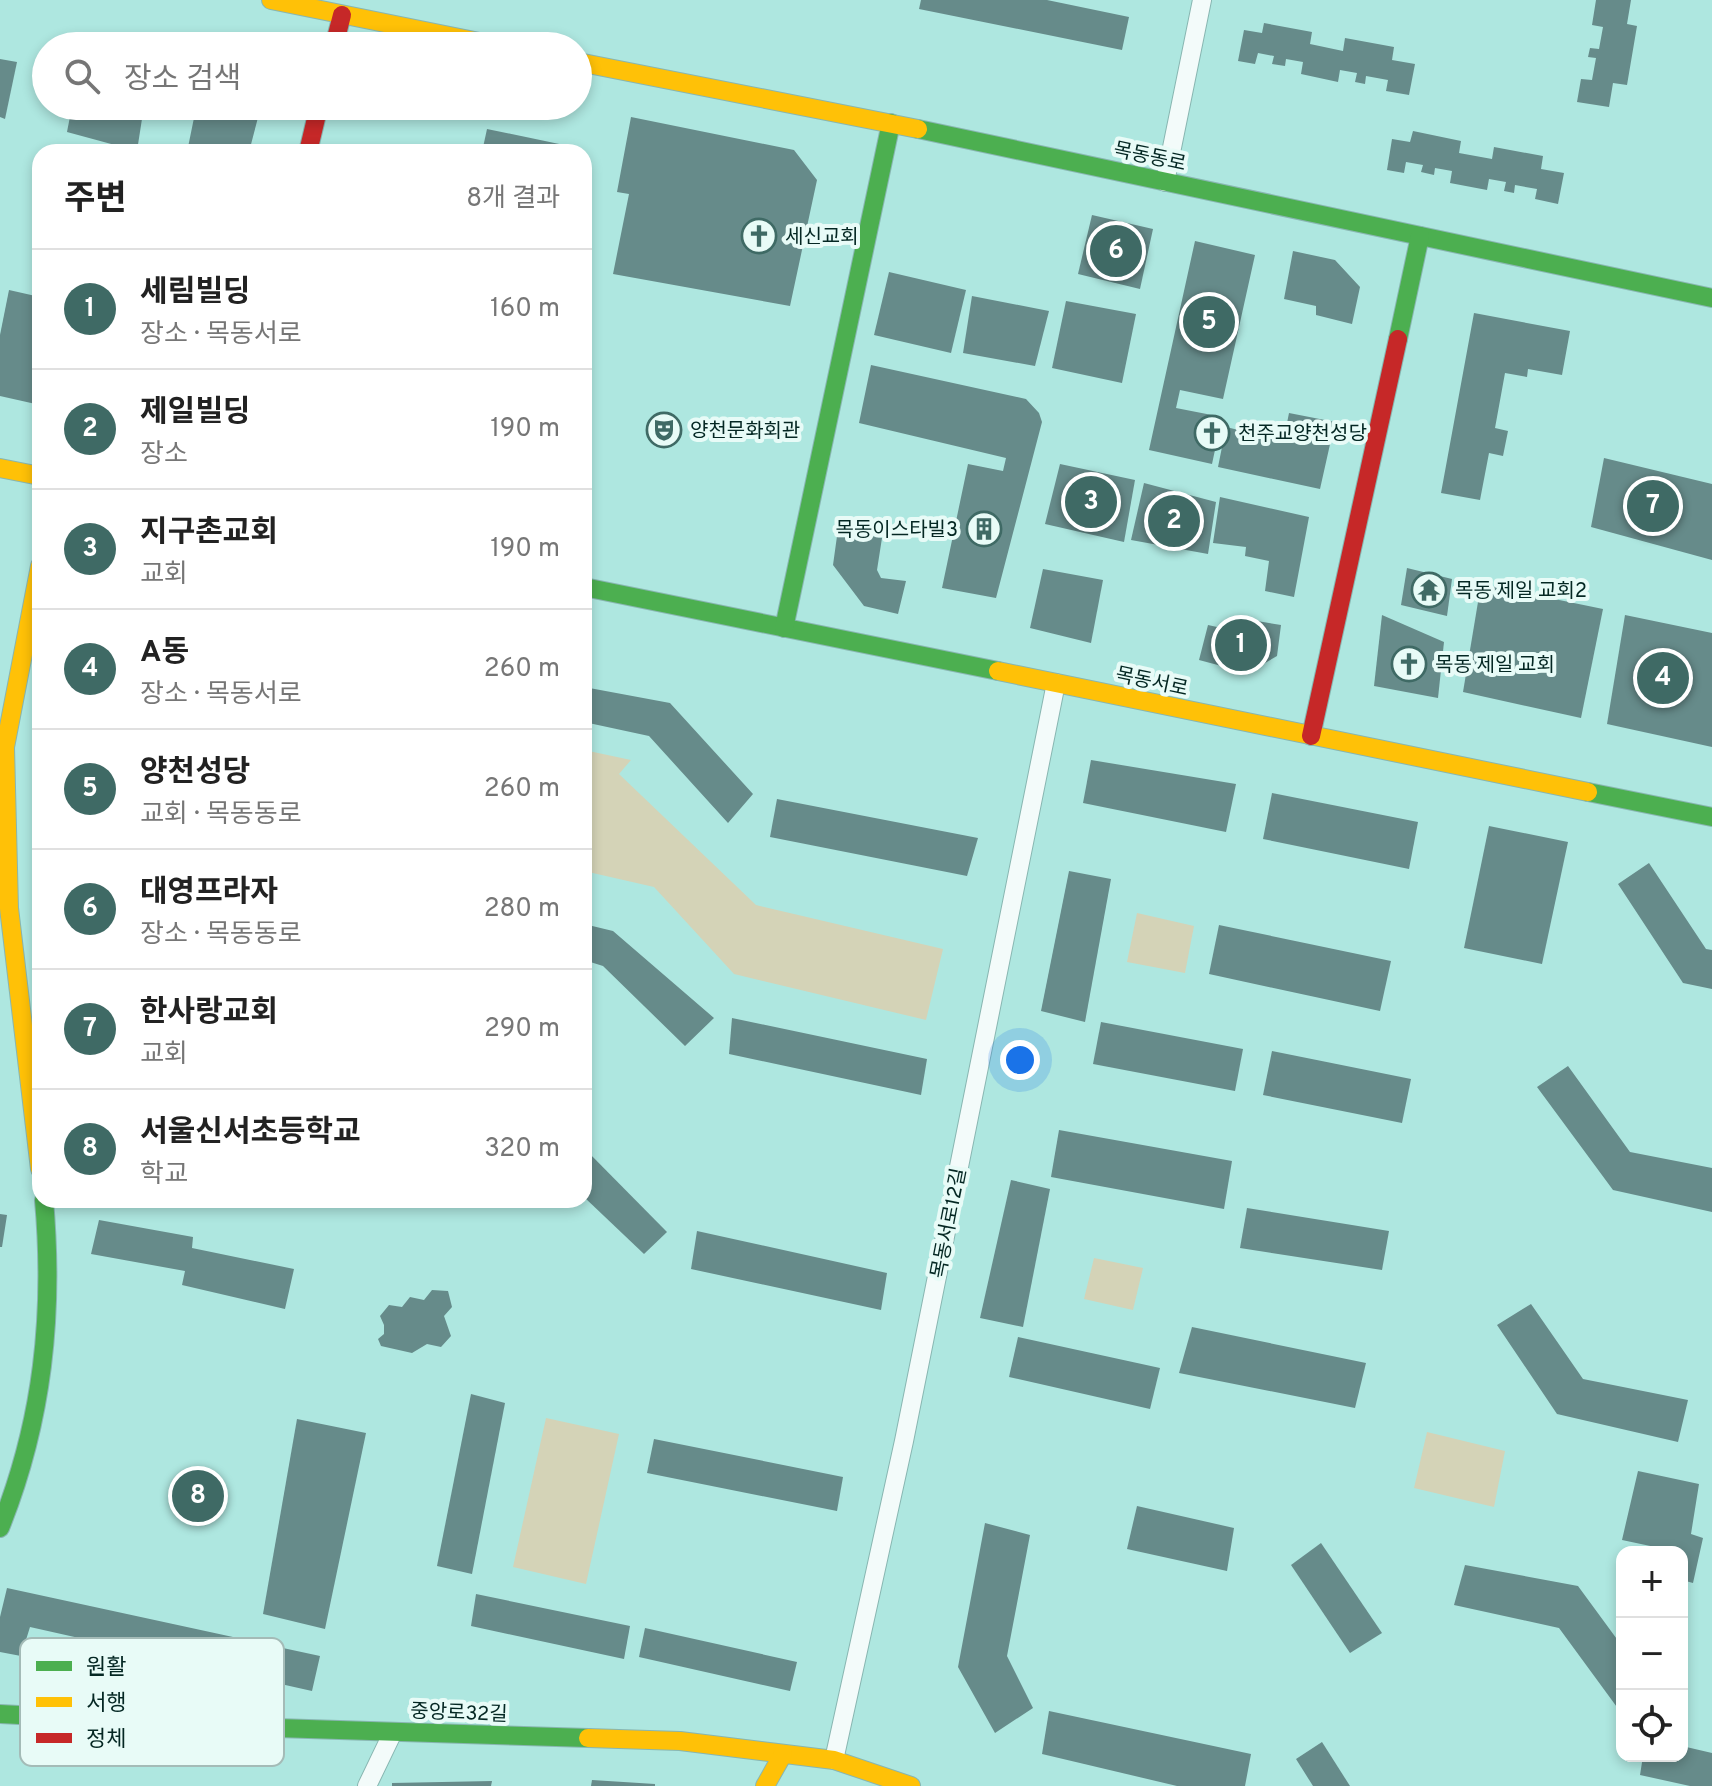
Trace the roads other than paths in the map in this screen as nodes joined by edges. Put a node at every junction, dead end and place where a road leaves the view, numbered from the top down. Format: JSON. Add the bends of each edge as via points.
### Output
{"nodes":[{"id":1,"x":271,"y":0,"type":"edge"},
{"id":2,"x":1202,"y":0,"type":"edge"},
{"id":3,"x":342,"y":15,"type":"junction"},
{"id":4,"x":338,"y":32,"type":"edge"},
{"id":5,"x":428,"y":32,"type":"edge"},
{"id":6,"x":592,"y":65,"type":"edge"},
{"id":7,"x":316,"y":120,"type":"edge"},
{"id":8,"x":891,"y":123,"type":"junction"},
{"id":9,"x":310,"y":144,"type":"edge"},
{"id":10,"x":1165,"y":182,"type":"junction"},
{"id":11,"x":1420,"y":236,"type":"junction"},
{"id":12,"x":1712,"y":298,"type":"edge"},
{"id":13,"x":0,"y":468,"type":"edge"},
{"id":14,"x":32,"y":474,"type":"edge"},
{"id":15,"x":592,"y":589,"type":"edge"},
{"id":16,"x":32,"y":607,"type":"edge"},
{"id":17,"x":784,"y":628,"type":"junction"},
{"id":18,"x":1056,"y":683,"type":"junction"},
{"id":19,"x":1311,"y":736,"type":"junction"},
{"id":20,"x":1712,"y":817,"type":"edge"},
{"id":21,"x":32,"y":1102,"type":"edge"},
{"id":22,"x":45,"y":1208,"type":"edge"},
{"id":23,"x":0,"y":1528,"type":"edge"},
{"id":24,"x":0,"y":1714,"type":"edge"},
{"id":25,"x":20,"y":1715,"type":"edge"},
{"id":26,"x":284,"y":1727,"type":"edge"},
{"id":27,"x":393,"y":1732,"type":"junction"},
{"id":28,"x":783,"y":1754,"type":"junction"},
{"id":29,"x":834,"y":1760,"type":"junction"},
{"id":30,"x":367,"y":1786,"type":"edge"},
{"id":31,"x":765,"y":1786,"type":"edge"},
{"id":32,"x":911,"y":1786,"type":"edge"}],
"edges":[{"from":1,"to":3,"type":"street"},
{"from":2,"to":10,"type":"street"},
{"from":3,"to":4,"type":"street"},
{"from":3,"to":5,"type":"street"},
{"from":6,"to":8,"type":"street","name":"목동동로"},
{"from":7,"to":9,"type":"street"},
{"from":8,"to":10,"type":"street","name":"목동동로"},
{"from":8,"to":17,"type":"street"},
{"from":10,"to":11,"type":"street","name":"목동동로"},
{"from":11,"to":12,"type":"street","name":"목동동로"},
{"from":11,"to":19,"type":"street"},
{"from":13,"to":14,"type":"street"},
{"from":15,"to":17,"type":"street","name":"목동서로"},
{"from":16,"to":21,"type":"street","via":[[5,747],[9,908]]},
{"from":17,"to":18,"type":"street","name":"목동서로"},
{"from":18,"to":19,"type":"street","name":"목동서로"},
{"from":18,"to":29,"type":"street","name":"목동서로12길","via":[[904,1441]]},
{"from":19,"to":20,"type":"street","name":"목동서로"},
{"from":22,"to":23,"type":"street","via":[[51,1261],[44,1357],[33,1432]]},
{"from":24,"to":25,"type":"street","name":"중앙로32길"},
{"from":26,"to":27,"type":"street","name":"중앙로32길"},
{"from":27,"to":28,"type":"street","name":"중앙로32길","via":[[680,1741]]},
{"from":27,"to":30,"type":"street"},
{"from":28,"to":29,"type":"street","name":"중앙로32길"},
{"from":28,"to":31,"type":"street"},
{"from":29,"to":32,"type":"street","name":"중앙로32길"}]}
